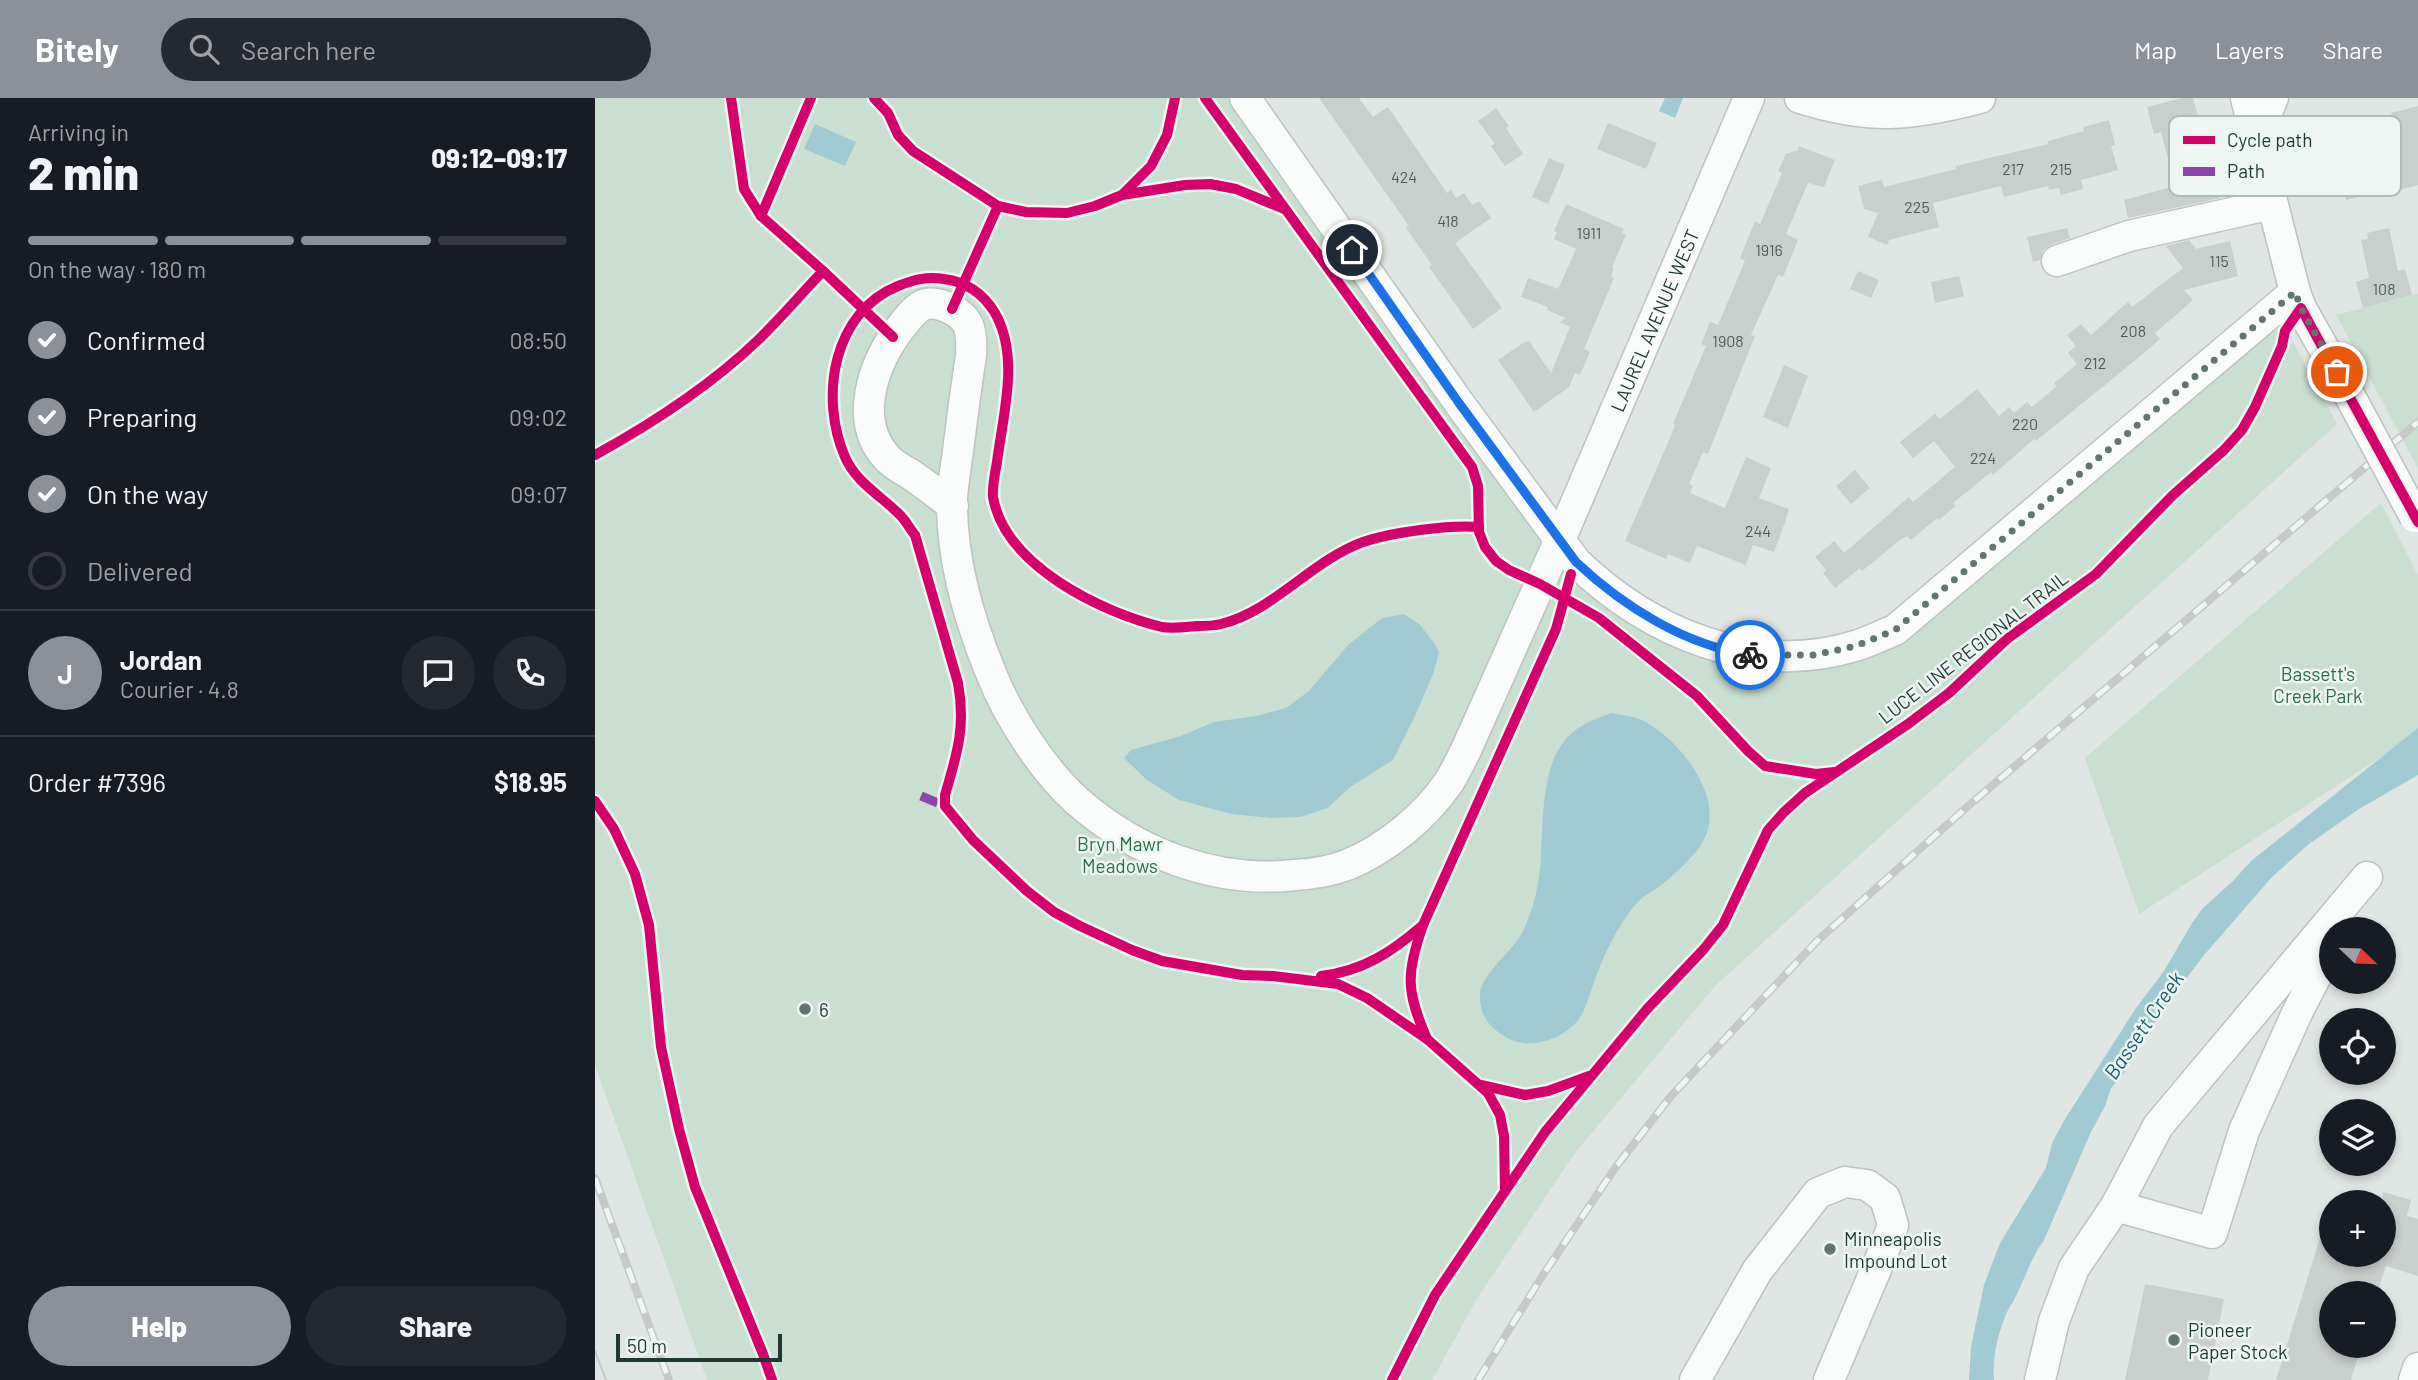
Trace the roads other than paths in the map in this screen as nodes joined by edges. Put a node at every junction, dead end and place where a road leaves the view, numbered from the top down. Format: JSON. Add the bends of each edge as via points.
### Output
{"nodes":[{"id":1,"x":1245,"y":98,"type":"edge"},
{"id":2,"x":1749,"y":98,"type":"edge"},
{"id":3,"x":1800,"y":98,"type":"edge"},
{"id":4,"x":1980,"y":98,"type":"edge"},
{"id":5,"x":2246,"y":98,"type":"edge"},
{"id":6,"x":2273,"y":98,"type":"edge"},
{"id":7,"x":2251,"y":116,"type":"edge"},
{"id":8,"x":2265,"y":116,"type":"edge"},
{"id":9,"x":2270,"y":196,"type":"edge"},
{"id":10,"x":2272,"y":204,"type":"junction"},
{"id":11,"x":2057,"y":261,"type":"dead end"},
{"id":12,"x":2295,"y":292,"type":"junction"},
{"id":13,"x":953,"y":506,"type":"junction"},
{"id":14,"x":2417,"y":520,"type":"edge"},
{"id":15,"x":1560,"y":540,"type":"junction"},
{"id":16,"x":2333,"y":917,"type":"edge"},
{"id":17,"x":2346,"y":917,"type":"edge"},
{"id":18,"x":2319,"y":934,"type":"edge"},
{"id":19,"x":2319,"y":970,"type":"edge"},
{"id":20,"x":2116,"y":1206,"type":"junction"},
{"id":21,"x":2418,"y":1368,"type":"edge"},
{"id":22,"x":1695,"y":1380,"type":"edge"},
{"id":23,"x":1829,"y":1380,"type":"edge"},
{"id":24,"x":2040,"y":1380,"type":"edge"},
{"id":25,"x":2414,"y":1380,"type":"edge"}],
"edges":[{"from":1,"to":15,"type":"street"},
{"from":2,"to":15,"type":"street","name":"LAUREL AVENUE WEST"},
{"from":3,"to":4,"type":"street","via":[[1856,113],[1902,114]]},
{"from":5,"to":7,"type":"street"},
{"from":6,"to":8,"type":"street"},
{"from":9,"to":10,"type":"street"},
{"from":10,"to":11,"type":"street","via":[[2129,236]]},
{"from":10,"to":12,"type":"street"},
{"from":12,"to":14,"type":"street","bridge":true},
{"from":12,"to":15,"type":"street","via":[[1895,630],[1856,646],[1814,655],[1771,656],[1712,646],[1641,612],[1599,583]]},
{"from":13,"to":13,"type":"street","name":"LAUREL AVENUE WEST","via":[[972,337],[968,323],[957,311],[924,304],[888,344],[873,376],[869,408],[873,434],[888,459]]},
{"from":13,"to":15,"type":"street","name":"LAUREL AVENUE WEST","via":[[961,576],[975,629],[1008,711],[1035,752],[1075,799],[1113,828],[1194,867],[1238,876],[1276,878],[1346,865],[1385,844],[1423,813],[1449,782],[1467,750]]},
{"from":16,"to":17,"type":"street","via":[[2367,877]]},
{"from":18,"to":20,"type":"street","via":[[2158,1126]]},
{"from":19,"to":20,"type":"street","via":[[2244,1131],[2212,1233]]},
{"from":20,"to":24,"type":"street","via":[[2074,1268],[2054,1321]]},
{"from":21,"to":25,"type":"street"},
{"from":22,"to":23,"type":"street","via":[[1757,1271],[1818,1194],[1845,1182],[1867,1185],[1885,1198],[1893,1225]]}]}
